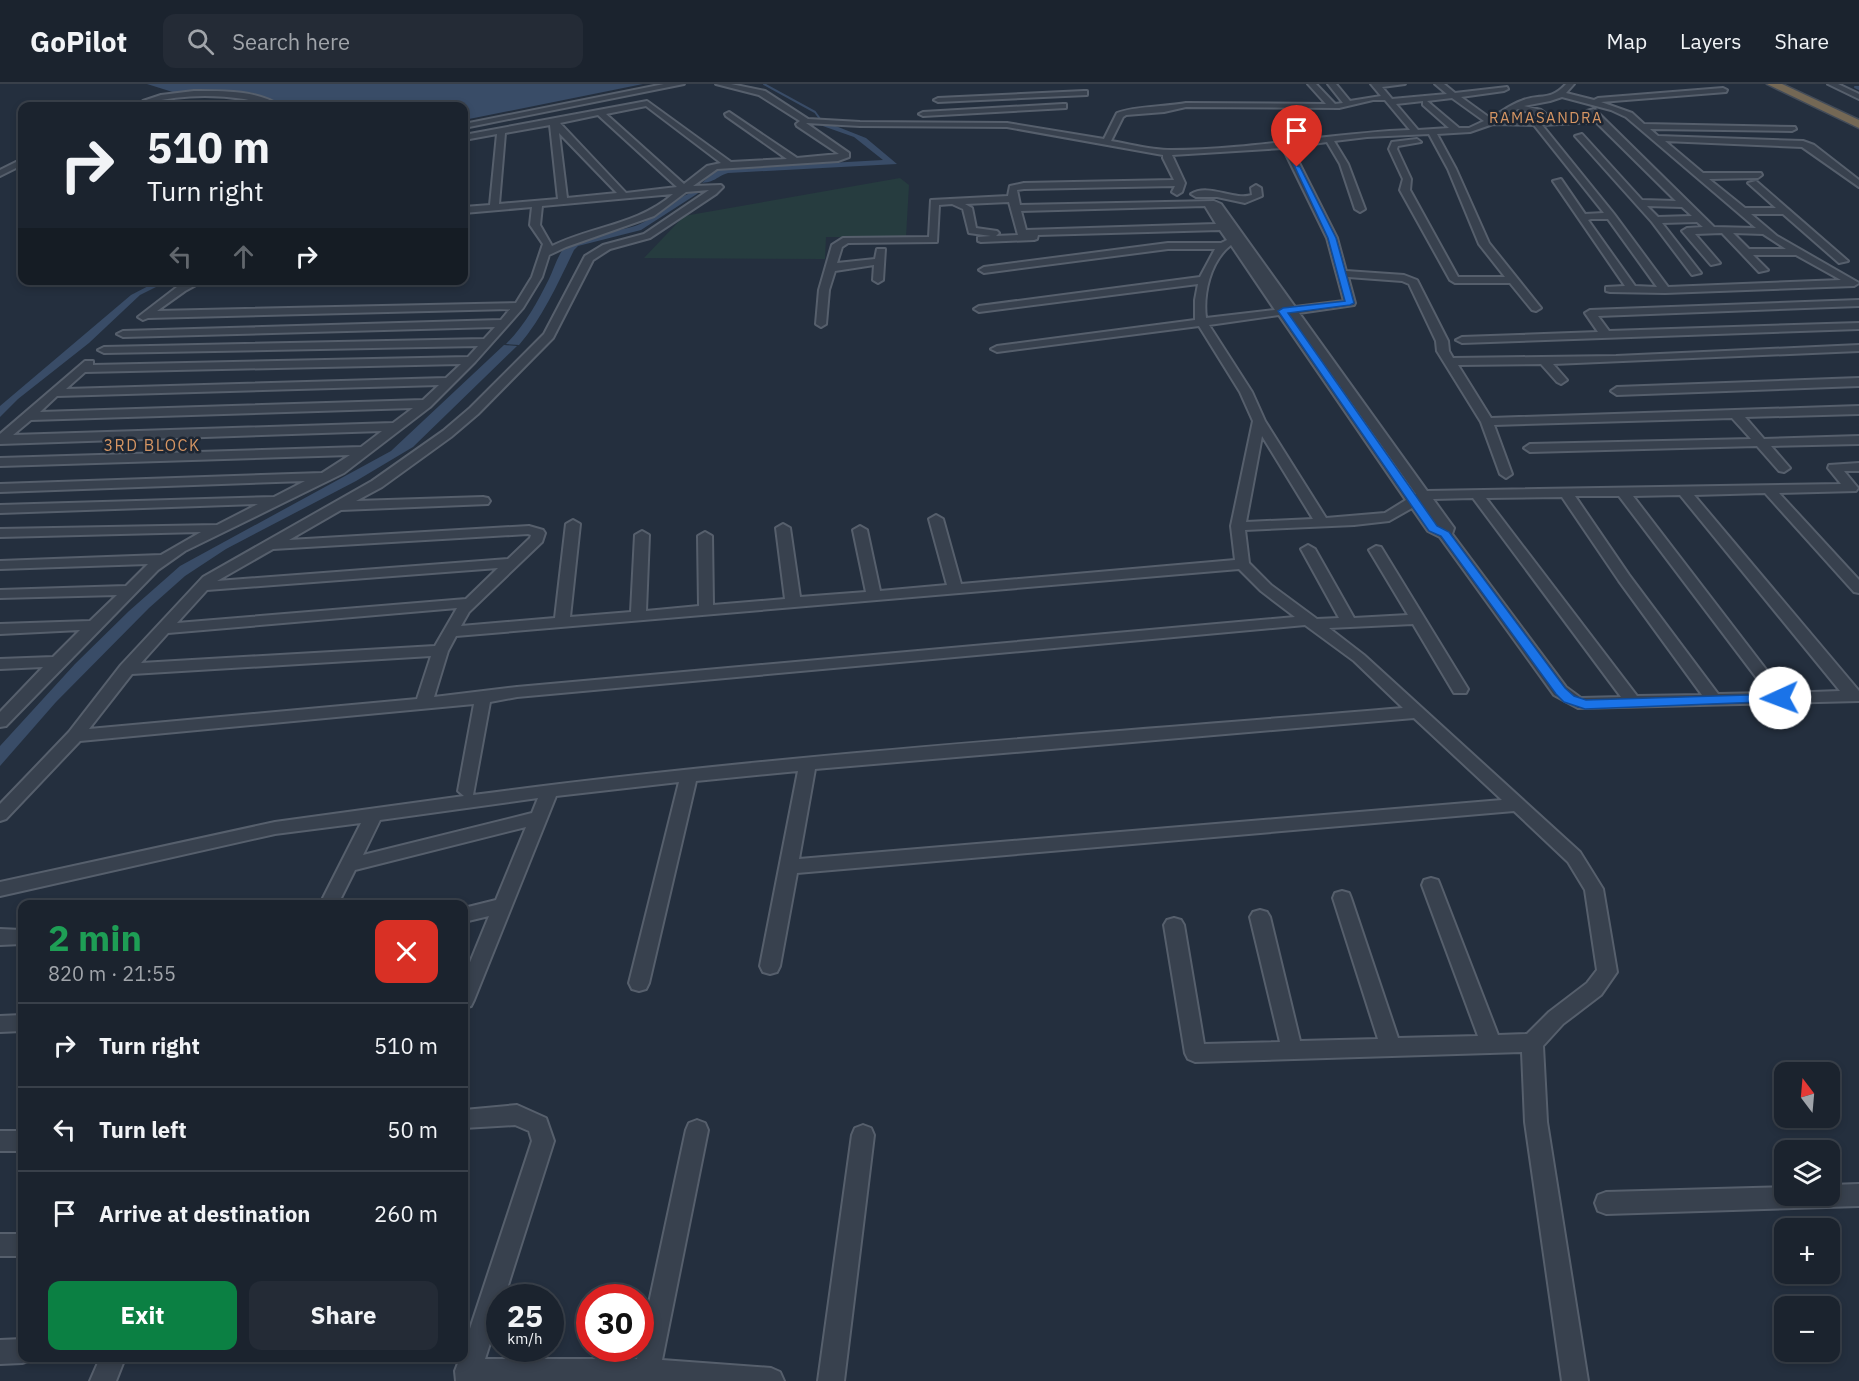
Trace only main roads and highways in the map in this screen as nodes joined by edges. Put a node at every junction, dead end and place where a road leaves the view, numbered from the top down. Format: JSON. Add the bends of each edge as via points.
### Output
{"nodes":[{"id":1,"x":1773,"y":84,"type":"edge"},
{"id":2,"x":1793,"y":84,"type":"edge"},
{"id":3,"x":1859,"y":114,"type":"edge"},
{"id":4,"x":1859,"y":124,"type":"edge"}],
"edges":[{"from":1,"to":4,"type":"highway"},
{"from":2,"to":3,"type":"highway"}]}
